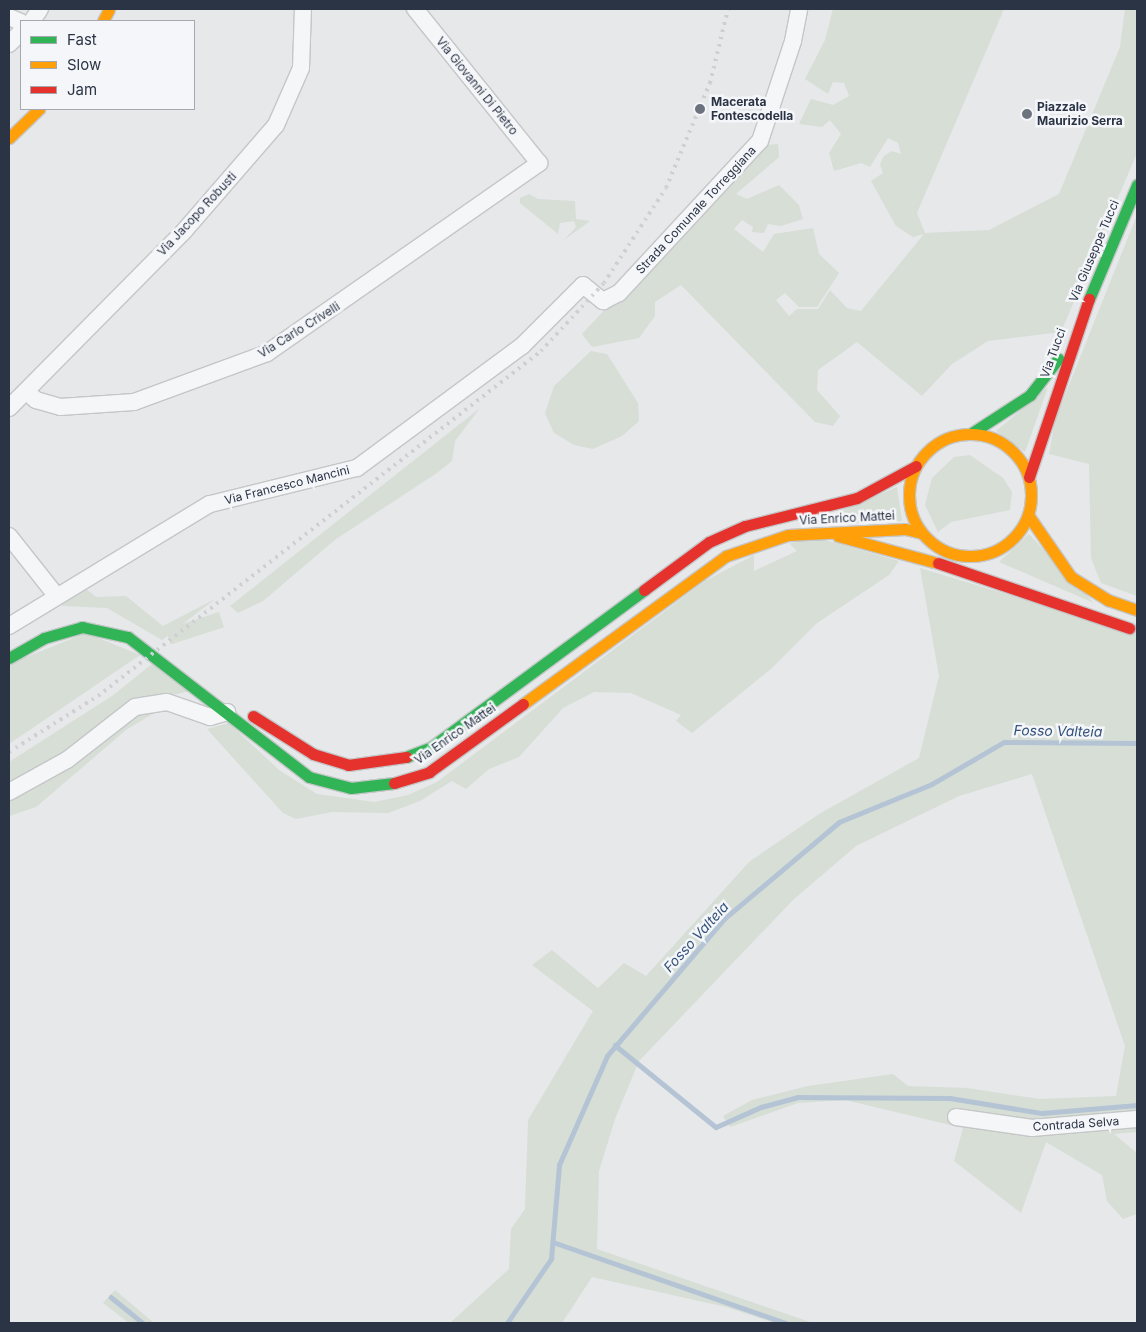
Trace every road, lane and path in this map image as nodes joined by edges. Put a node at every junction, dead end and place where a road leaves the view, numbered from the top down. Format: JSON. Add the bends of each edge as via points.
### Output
{"nodes":[{"id":1,"x":40,"y":9,"type":"edge"},
{"id":2,"x":303,"y":9,"type":"edge"},
{"id":3,"x":415,"y":9,"type":"edge"},
{"id":4,"x":799,"y":9,"type":"edge"},
{"id":5,"x":33,"y":20,"type":"edge"},
{"id":6,"x":20,"y":33,"type":"edge"},
{"id":7,"x":9,"y":44,"type":"edge"},
{"id":8,"x":38,"y":110,"type":"edge"},
{"id":9,"x":9,"y":138,"type":"edge"},
{"id":10,"x":538,"y":163,"type":"joint"},
{"id":11,"x":1137,"y":185,"type":"edge"},
{"id":12,"x":594,"y":295,"type":"joint"},
{"id":13,"x":1077,"y":328,"type":"junction"},
{"id":14,"x":27,"y":392,"type":"junction"},
{"id":15,"x":9,"y":408,"type":"edge"},
{"id":16,"x":970,"y":434,"type":"junction"},
{"id":17,"x":916,"y":466,"type":"junction"},
{"id":18,"x":1028,"y":477,"type":"junction"},
{"id":19,"x":1028,"y":515,"type":"junction"},
{"id":20,"x":819,"y":532,"type":"junction"},
{"id":21,"x":9,"y":536,"type":"edge"},
{"id":22,"x":925,"y":536,"type":"junction"},
{"id":23,"x":967,"y":556,"type":"junction"},
{"id":24,"x":55,"y":594,"type":"junction"},
{"id":25,"x":1137,"y":610,"type":"edge"},
{"id":26,"x":9,"y":626,"type":"edge"},
{"id":27,"x":1133,"y":629,"type":"edge"},
{"id":28,"x":9,"y":650,"type":"edge"},
{"id":29,"x":9,"y":658,"type":"edge"},
{"id":30,"x":227,"y":712,"type":"junction"},
{"id":31,"x":9,"y":792,"type":"edge"},
{"id":32,"x":956,"y":1117,"type":"dead end"},
{"id":33,"x":1137,"y":1119,"type":"edge"}],
"edges":[{"from":1,"to":5,"type":"street"},
{"from":2,"to":14,"type":"street","name":"Via Jacopo Robusti","via":[[301,68],[276,125],[185,230]]},
{"from":3,"to":10,"type":"street","name":"Via Giovanni Di Pietro"},
{"from":4,"to":12,"type":"street","name":"Strada Comunale Torreggiana","via":[[793,41],[760,141],[619,293],[603,301]]},
{"from":6,"to":7,"type":"street"},
{"from":8,"to":9,"type":"main road"},
{"from":10,"to":14,"type":"street","name":"Via Carlo Crivelli","via":[[267,353],[134,402],[60,407],[36,400]]},
{"from":11,"to":13,"type":"main road","name":"Via Giuseppe Tucci"},
{"from":12,"to":24,"type":"street","name":"Via Francesco Mancini","via":[[583,285],[522,346],[357,468],[210,504]]},
{"from":13,"to":16,"type":"main road","name":"Via Tucci","via":[[1053,367],[1030,395],[1001,418]]},
{"from":13,"to":18,"type":"main road","name":"Via Tucci"},
{"from":14,"to":15,"type":"street","name":"Via Jacopo Robusti"},
{"from":16,"to":17,"type":"main road","via":[[943,440]]},
{"from":16,"to":18,"type":"main road","via":[[1008,447]]},
{"from":17,"to":22,"type":"main road","via":[[909,502]]},
{"from":17,"to":28,"type":"main road","name":"Via Enrico Mattei","via":[[857,498],[745,526],[709,542],[430,748],[395,761],[348,765],[313,754],[118,624],[67,619]]},
{"from":18,"to":19,"type":"main road","via":[[1031,495]]},
{"from":19,"to":23,"type":"main road","via":[[1018,534],[1003,547]]},
{"from":19,"to":25,"type":"main road","via":[[1071,577],[1108,600]]},
{"from":20,"to":22,"type":"main road","name":"Via Enrico Mattei","via":[[905,529]]},
{"from":20,"to":27,"type":"main road","via":[[934,562]]},
{"from":20,"to":30,"type":"main road","name":"Via Enrico Mattei","via":[[788,535],[726,556],[429,772],[396,786],[351,788],[309,777]]},
{"from":21,"to":24,"type":"street"},
{"from":22,"to":23,"type":"main road","via":[[946,551]]},
{"from":23,"to":27,"type":"main road"},
{"from":24,"to":26,"type":"street","name":"Via Francesco Mancini"},
{"from":29,"to":30,"type":"main road","name":"Via Enrico Mattei","via":[[60,632],[82,627],[105,630],[150,651]]},
{"from":30,"to":31,"type":"street","via":[[210,717],[168,702],[135,707],[66,760]]},
{"from":32,"to":33,"type":"street","name":"Contrada Selva","via":[[1032,1128]]}]}
